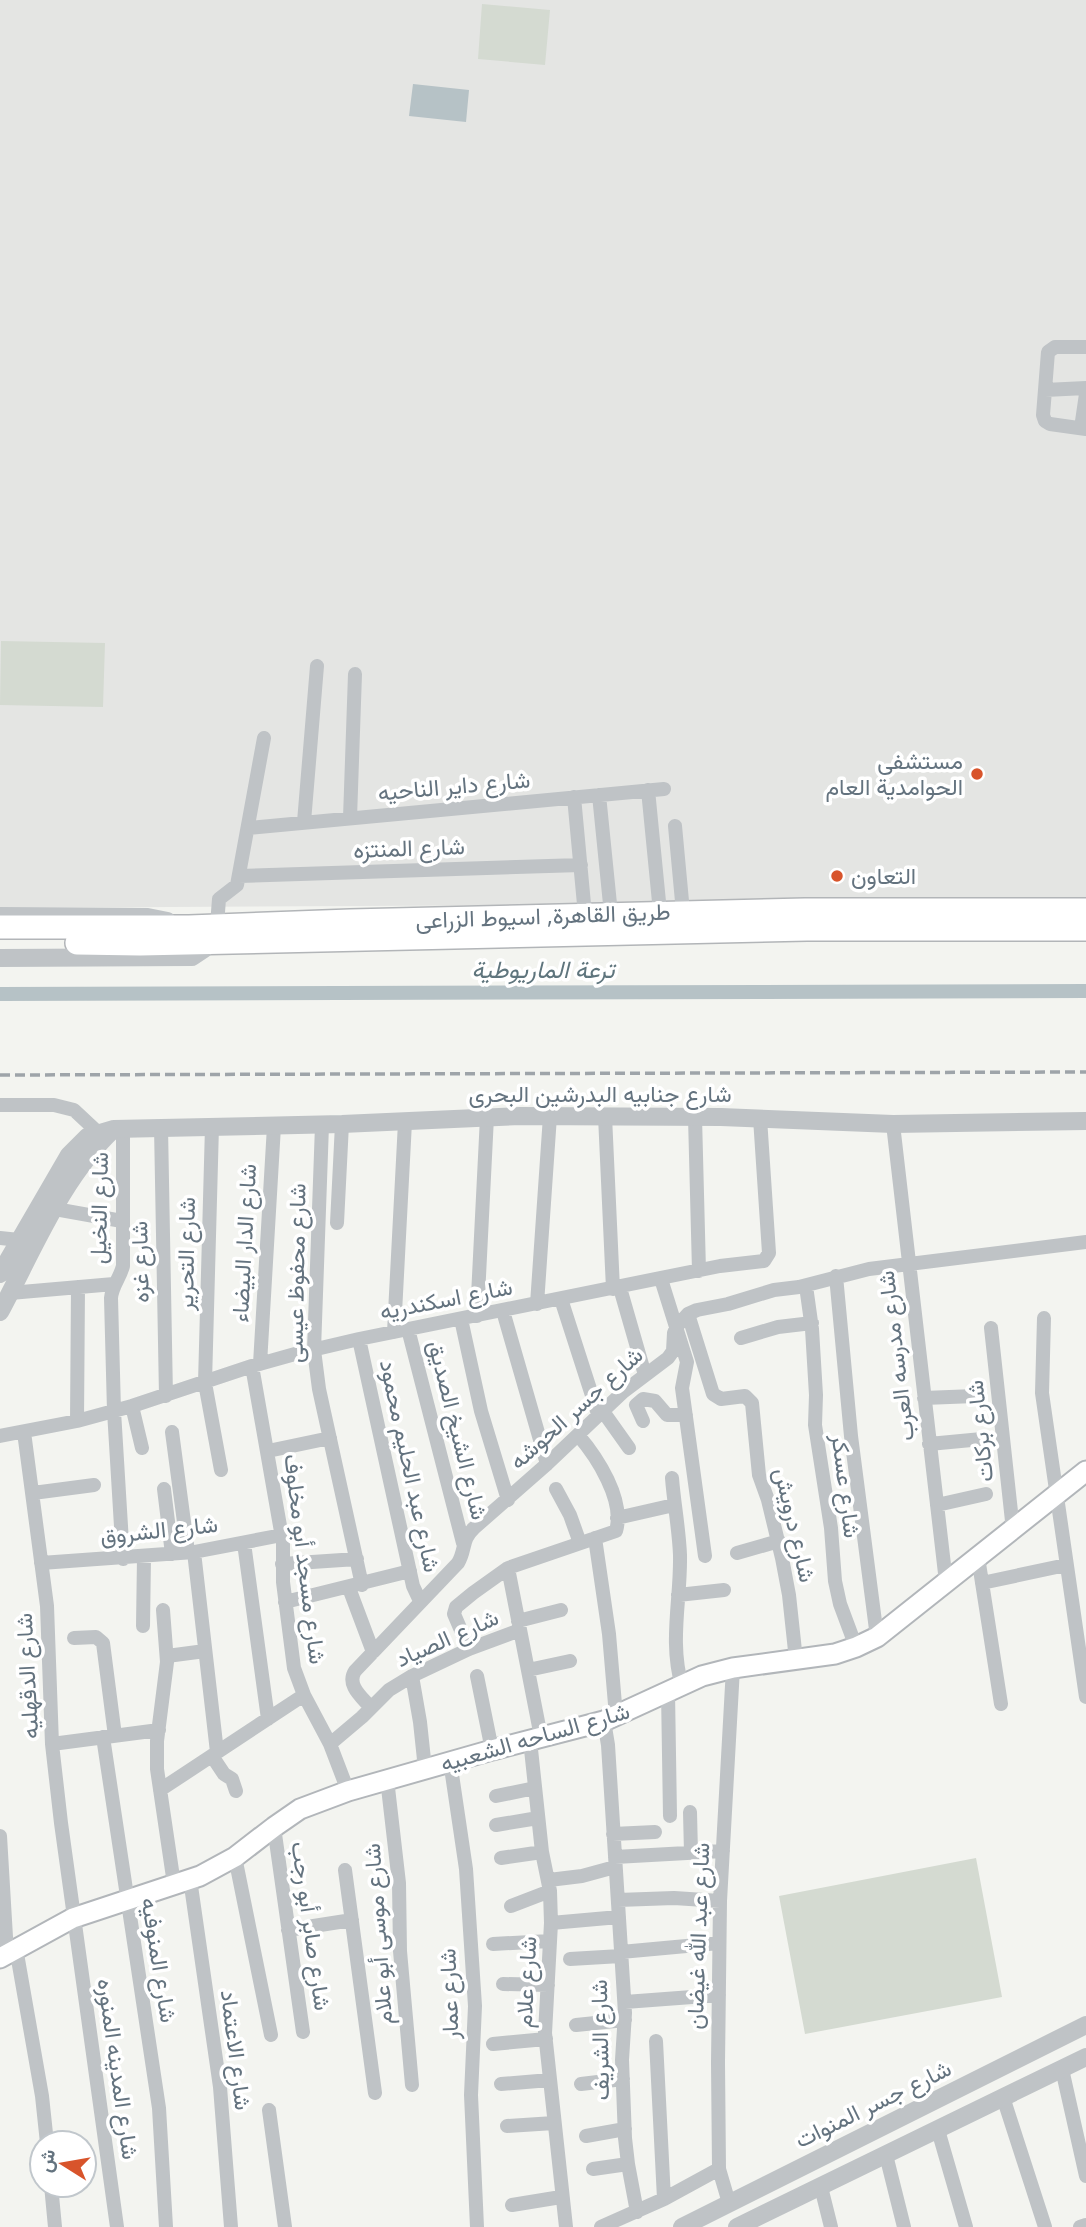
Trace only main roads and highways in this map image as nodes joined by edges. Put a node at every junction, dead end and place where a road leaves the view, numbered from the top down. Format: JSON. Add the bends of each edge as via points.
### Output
{"nodes":[{"id":1,"x":1086,"y":910,"type":"edge"},
{"id":2,"x":0,"y":927,"type":"edge"},
{"id":3,"x":1086,"y":929,"type":"edge"},
{"id":4,"x":213,"y":934,"type":"junction"},
{"id":5,"x":140,"y":935,"type":"junction"},
{"id":6,"x":0,"y":942,"type":"edge"},
{"id":7,"x":1086,"y":1471,"type":"edge"},
{"id":8,"x":8,"y":1953,"type":"edge"}],
"edges":[{"from":1,"to":4,"type":"highway","name":"طريق القاهرة, اسيوط الزراعى","via":[[660,912]]},
{"from":2,"to":5,"type":"highway","name":"طريق القاهرة, اسيوط الزراعى"},
{"from":3,"to":4,"type":"highway","name":"طريق القاهرة, اسيوط الزراعى"},
{"from":4,"to":5,"type":"highway","name":"طريق القاهرة, اسيوط الزراعى"},
{"from":4,"to":5,"type":"highway","name":"طريق القاهرة, اسيوط الزراعى","via":[[189,927]]},
{"from":5,"to":6,"type":"highway","name":"طريق القاهرة, اسيوط الزراعى"},
{"from":7,"to":8,"type":"main road","name":"شارع الساحه الشعبيه","via":[[877,1637],[856,1647],[702,1676],[610,1718],[348,1791],[300,1809],[210,1872],[73,1918]]}]}
